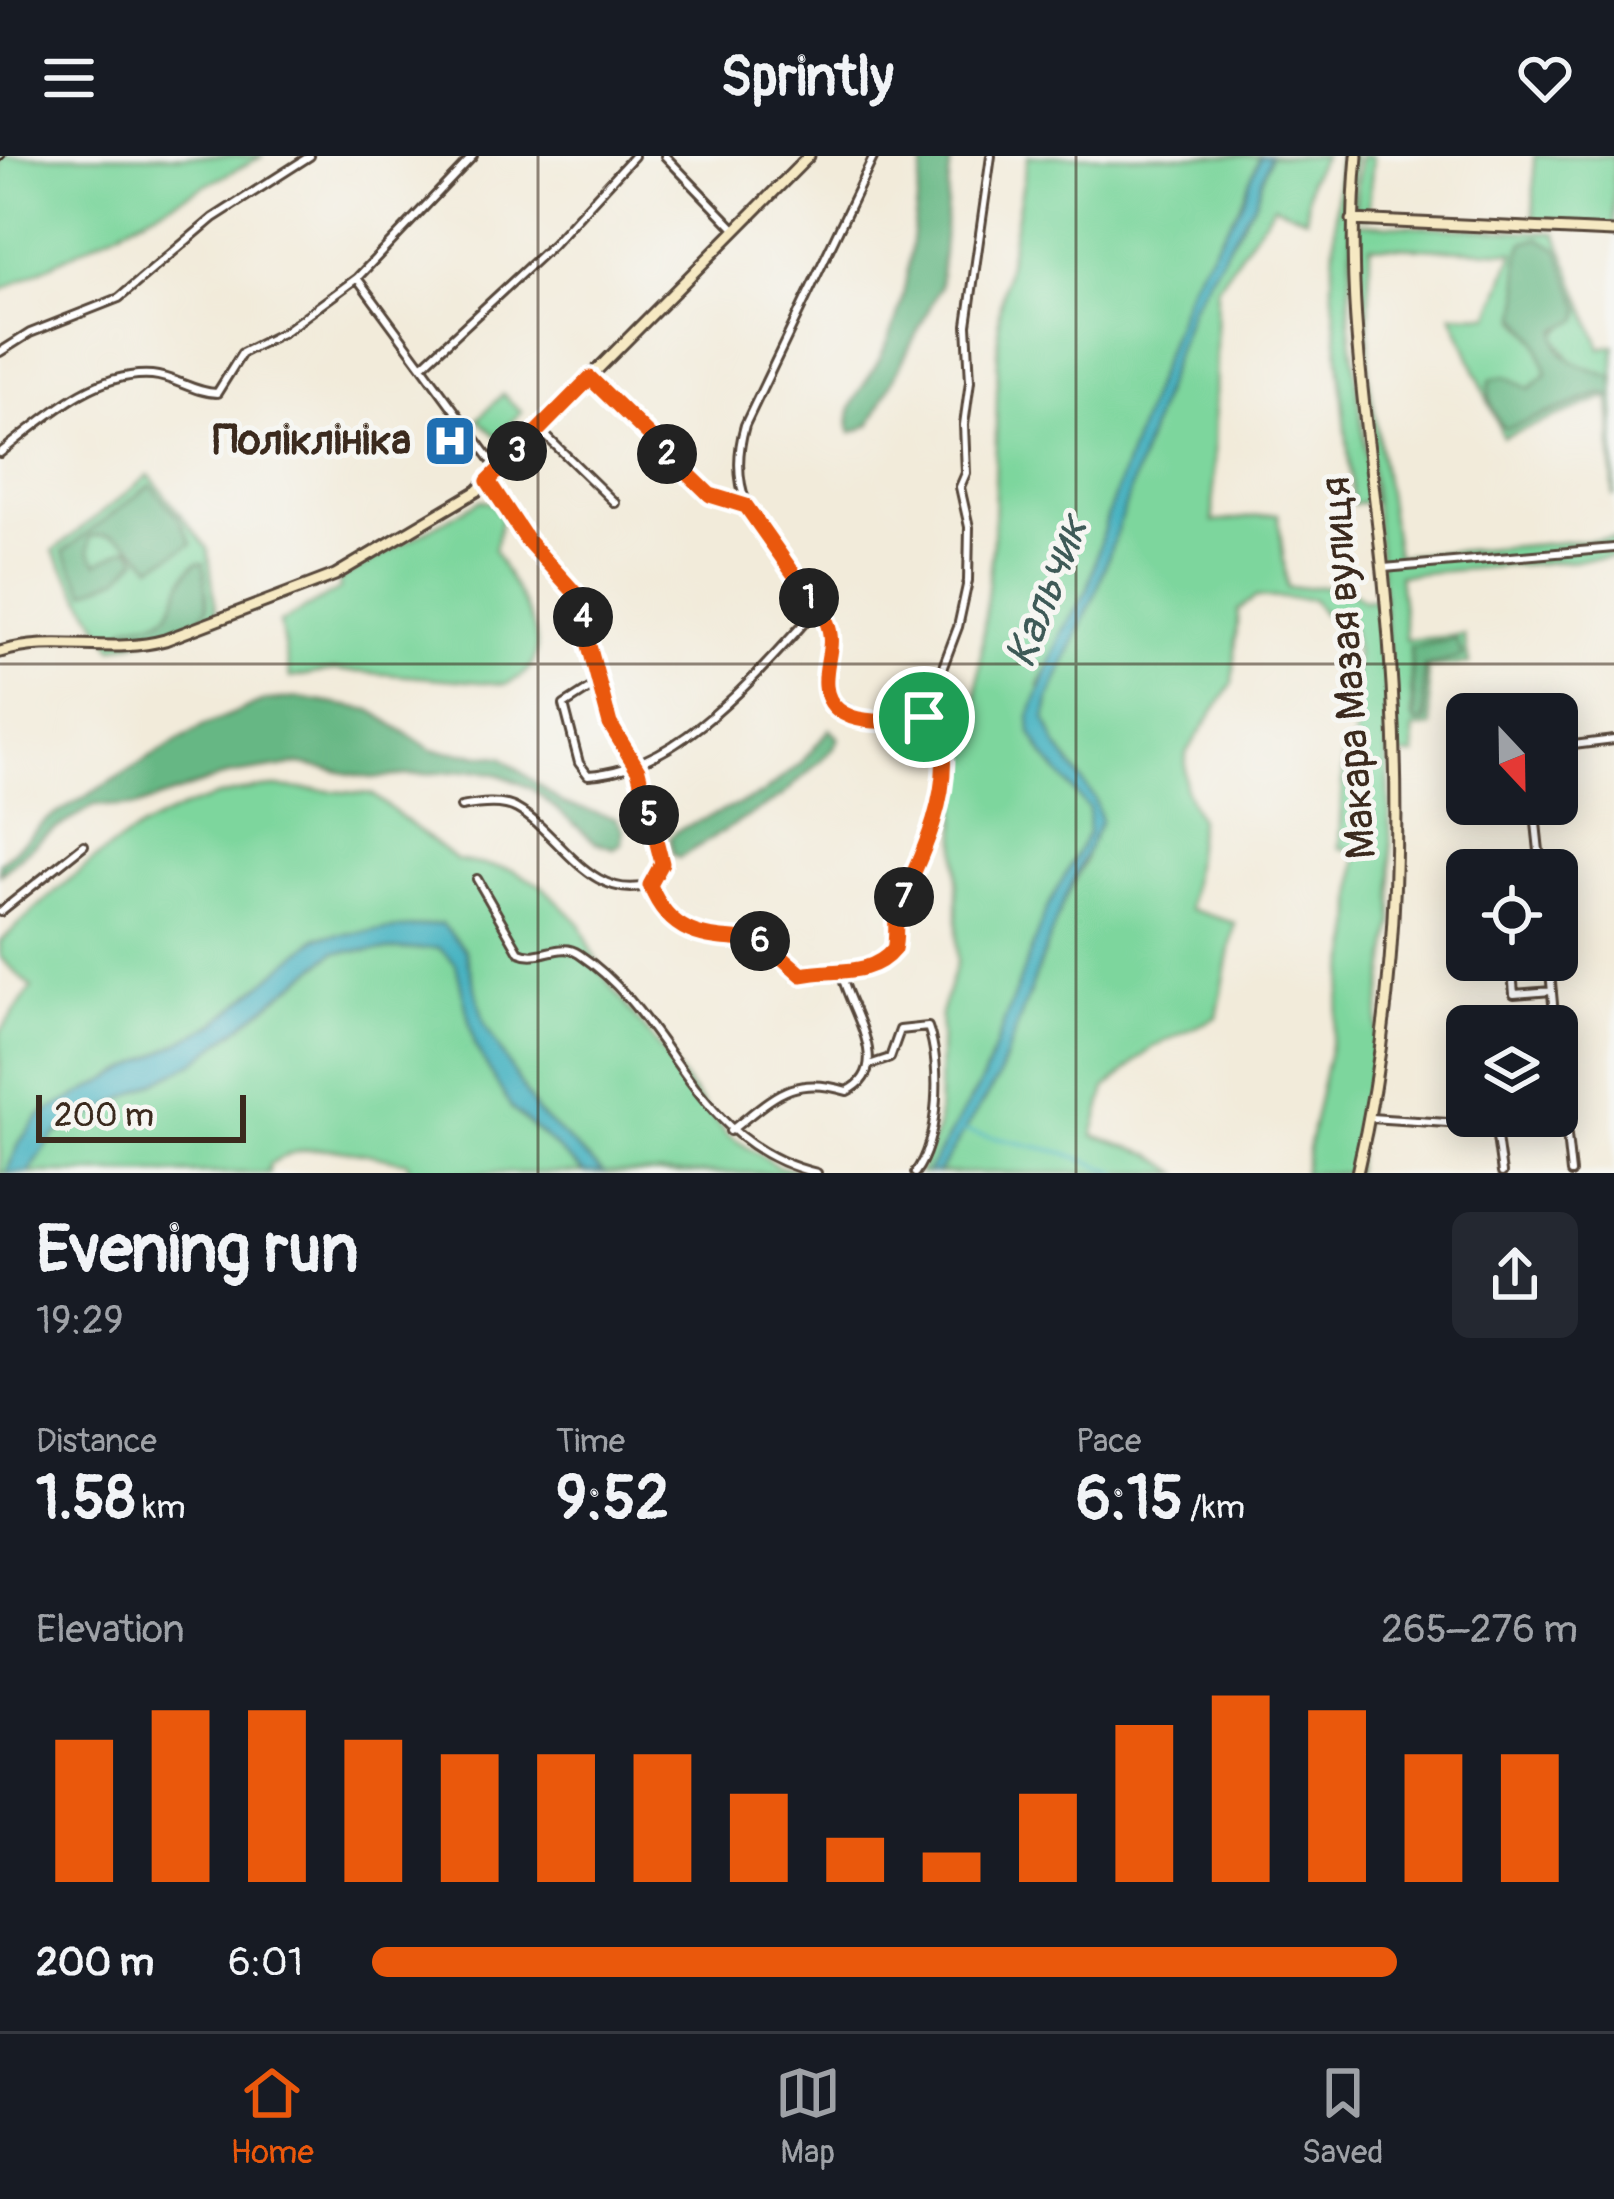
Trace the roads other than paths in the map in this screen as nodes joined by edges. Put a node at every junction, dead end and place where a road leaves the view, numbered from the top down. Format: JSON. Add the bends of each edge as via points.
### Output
{"nodes":[{"id":1,"x":310,"y":156,"type":"edge"},
{"id":2,"x":472,"y":156,"type":"edge"},
{"id":3,"x":634,"y":156,"type":"edge"},
{"id":4,"x":665,"y":156,"type":"edge"},
{"id":5,"x":874,"y":156,"type":"edge"},
{"id":6,"x":991,"y":156,"type":"edge"},
{"id":7,"x":1357,"y":156,"type":"edge"},
{"id":8,"x":806,"y":157,"type":"edge"},
{"id":9,"x":1352,"y":220,"type":"junction"},
{"id":10,"x":736,"y":230,"type":"junction"},
{"id":11,"x":1614,"y":232,"type":"edge"},
{"id":12,"x":357,"y":278,"type":"junction"},
{"id":13,"x":0,"y":352,"type":"edge"},
{"id":14,"x":422,"y":366,"type":"junction"},
{"id":15,"x":590,"y":378,"type":"junction"},
{"id":16,"x":539,"y":429,"type":"junction"},
{"id":17,"x":0,"y":453,"type":"edge"},
{"id":18,"x":499,"y":470,"type":"junction"},
{"id":19,"x":488,"y":481,"type":"junction"},
{"id":20,"x":615,"y":503,"type":"dead end"},
{"id":21,"x":746,"y":506,"type":"junction"},
{"id":22,"x":1614,"y":548,"type":"edge"},
{"id":23,"x":1382,"y":568,"type":"junction"},
{"id":24,"x":818,"y":608,"type":"junction"},
{"id":25,"x":0,"y":652,"type":"edge"},
{"id":26,"x":600,"y":682,"type":"junction"},
{"id":27,"x":924,"y":717,"type":"junction"},
{"id":28,"x":1614,"y":740,"type":"edge"},
{"id":29,"x":1578,"y":744,"type":"edge"},
{"id":30,"x":635,"y":765,"type":"junction"},
{"id":31,"x":461,"y":807,"type":"dead end"},
{"id":32,"x":84,"y":845,"type":"dead end"},
{"id":33,"x":477,"y":879,"type":"dead end"},
{"id":34,"x":650,"y":885,"type":"junction"},
{"id":35,"x":0,"y":912,"type":"edge"},
{"id":36,"x":841,"y":970,"type":"junction"},
{"id":37,"x":1512,"y":981,"type":"edge"},
{"id":38,"x":1551,"y":981,"type":"edge"},
{"id":39,"x":1552,"y":991,"type":"junction"},
{"id":40,"x":1554,"y":1005,"type":"edge"},
{"id":41,"x":869,"y":1065,"type":"junction"},
{"id":42,"x":1369,"y":1118,"type":"junction"},
{"id":43,"x":1446,"y":1123,"type":"edge"},
{"id":44,"x":730,"y":1130,"type":"junction"},
{"id":45,"x":1497,"y":1137,"type":"edge"},
{"id":46,"x":1566,"y":1137,"type":"edge"},
{"id":47,"x":817,"y":1173,"type":"edge"},
{"id":48,"x":915,"y":1173,"type":"edge"},
{"id":49,"x":1357,"y":1173,"type":"edge"},
{"id":50,"x":1502,"y":1173,"type":"edge"},
{"id":51,"x":1571,"y":1173,"type":"edge"}],
"edges":[{"from":1,"to":13,"type":"street","via":[[213,218],[119,298]]},
{"from":2,"to":12,"type":"street"},
{"from":3,"to":14,"type":"street"},
{"from":4,"to":10,"type":"street"},
{"from":5,"to":21,"type":"street","via":[[745,425],[739,457]]},
{"from":6,"to":27,"type":"street","via":[[967,325],[960,487],[968,581]]},
{"from":7,"to":9,"type":"street","name":"Макара Мазая вулиця"},
{"from":8,"to":10,"type":"street"},
{"from":9,"to":11,"type":"street"},
{"from":9,"to":23,"type":"street","name":"Макара Мазая вулиця","via":[[1355,366]]},
{"from":10,"to":15,"type":"street"},
{"from":12,"to":14,"type":"street"},
{"from":12,"to":17,"type":"street","via":[[242,352],[217,393],[157,376],[107,383],[79,393]]},
{"from":14,"to":18,"type":"street"},
{"from":15,"to":16,"type":"street"},
{"from":15,"to":21,"type":"street","via":[[710,495]]},
{"from":16,"to":18,"type":"street"},
{"from":16,"to":20,"type":"street"},
{"from":18,"to":19,"type":"street"},
{"from":19,"to":25,"type":"street","via":[[335,575],[165,640]]},
{"from":19,"to":26,"type":"street","via":[[575,593]]},
{"from":21,"to":24,"type":"street"},
{"from":22,"to":23,"type":"street"},
{"from":23,"to":42,"type":"street","name":"Макара Мазая вулиця","via":[[1396,890]]},
{"from":24,"to":27,"type":"street","via":[[832,635],[826,687],[836,704],[868,722]]},
{"from":24,"to":30,"type":"street","via":[[697,724]]},
{"from":26,"to":30,"type":"street","via":[[610,724]]},
{"from":26,"to":30,"type":"street","via":[[564,705],[579,763],[588,775]]},
{"from":27,"to":36,"type":"street","via":[[943,740],[935,816],[896,909],[897,940],[890,955],[866,969]]},
{"from":28,"to":29,"type":"street"},
{"from":30,"to":34,"type":"street","via":[[662,863]]},
{"from":31,"to":34,"type":"street","via":[[518,809],[601,879]]},
{"from":32,"to":35,"type":"street"},
{"from":33,"to":44,"type":"street","via":[[519,952],[572,949],[613,981]]},
{"from":34,"to":36,"type":"street","via":[[696,934],[730,944],[763,941],[802,975]]},
{"from":36,"to":41,"type":"street"},
{"from":37,"to":39,"type":"street","via":[[1514,994]]},
{"from":38,"to":39,"type":"street"},
{"from":39,"to":40,"type":"street"},
{"from":41,"to":44,"type":"street","via":[[853,1090],[820,1081],[797,1087]]},
{"from":41,"to":48,"type":"street","via":[[890,1058],[900,1030],[928,1027],[934,1130]]},
{"from":42,"to":43,"type":"street"},
{"from":42,"to":49,"type":"street","name":"Макара Мазая вулиця"},
{"from":44,"to":47,"type":"street","via":[[774,1162]]},
{"from":45,"to":50,"type":"street"},
{"from":46,"to":51,"type":"street"}]}
